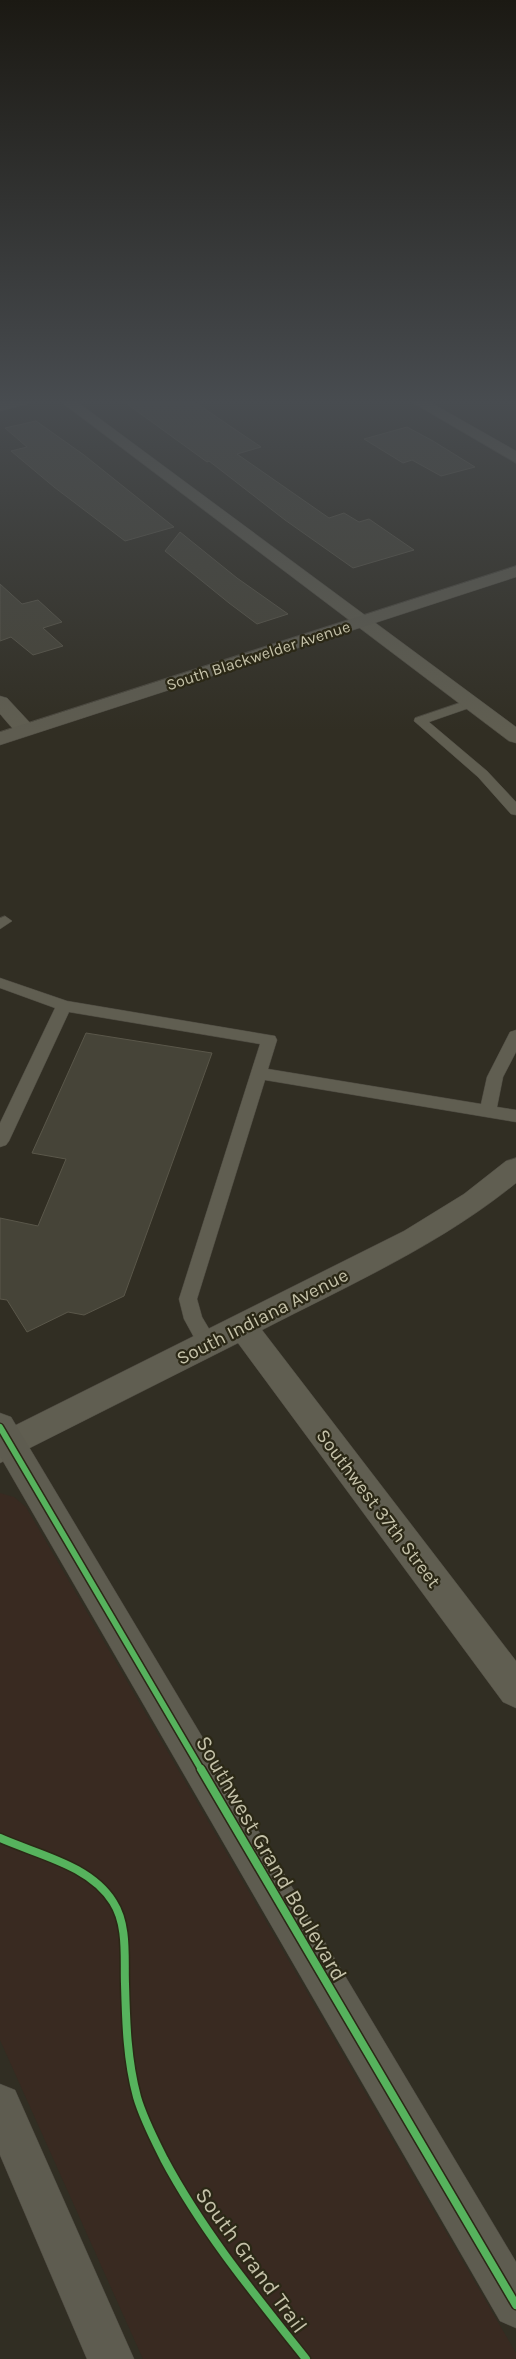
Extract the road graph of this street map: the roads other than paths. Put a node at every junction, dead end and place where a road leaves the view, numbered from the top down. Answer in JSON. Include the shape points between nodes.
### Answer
{"nodes":[{"id":1,"x":213,"y":511,"type":"edge"},
{"id":2,"x":516,"y":571,"type":"edge"},
{"id":3,"x":361,"y":622,"type":"junction"},
{"id":4,"x":0,"y":702,"type":"edge"},
{"id":5,"x":471,"y":702,"type":"junction"},
{"id":6,"x":26,"y":730,"type":"junction"},
{"id":7,"x":516,"y":737,"type":"edge"},
{"id":8,"x":0,"y":739,"type":"edge"},
{"id":9,"x":516,"y":811,"type":"edge"},
{"id":10,"x":0,"y":983,"type":"edge"},
{"id":11,"x":64,"y":1006,"type":"junction"},
{"id":12,"x":516,"y":1036,"type":"edge"},
{"id":13,"x":259,"y":1074,"type":"junction"},
{"id":14,"x":488,"y":1112,"type":"junction"},
{"id":15,"x":516,"y":1116,"type":"edge"},
{"id":16,"x":0,"y":1141,"type":"edge"},
{"id":17,"x":516,"y":1168,"type":"edge"},
{"id":18,"x":243,"y":1327,"type":"junction"},
{"id":19,"x":208,"y":1344,"type":"junction"},
{"id":20,"x":3,"y":1440,"type":"edge"},
{"id":21,"x":516,"y":1690,"type":"edge"},
{"id":22,"x":0,"y":2105,"type":"edge"},
{"id":23,"x":516,"y":2305,"type":"edge"},
{"id":24,"x":111,"y":2359,"type":"edge"}],
"edges":[{"from":1,"to":3,"type":"street"},
{"from":2,"to":3,"type":"street","name":"South Blackwelder Avenue"},
{"from":3,"to":5,"type":"street"},
{"from":3,"to":6,"type":"street","name":"South Blackwelder Avenue"},
{"from":4,"to":6,"type":"street"},
{"from":5,"to":7,"type":"street"},
{"from":5,"to":9,"type":"lane","via":[[420,721],[478,769]]},
{"from":6,"to":8,"type":"street","name":"South Blackwelder Avenue"},
{"from":10,"to":11,"type":"lane"},
{"from":11,"to":13,"type":"lane","via":[[269,1040]]},
{"from":11,"to":16,"type":"lane"},
{"from":12,"to":14,"type":"lane","via":[[495,1078]]},
{"from":13,"to":14,"type":"lane"},
{"from":13,"to":19,"type":"lane","via":[[188,1299],[193,1319]]},
{"from":14,"to":15,"type":"lane"},
{"from":17,"to":18,"type":"street","name":"South Indiana Avenue","via":[[474,1202],[430,1230]]},
{"from":18,"to":19,"type":"street","name":"South Indiana Avenue"},
{"from":18,"to":21,"type":"street","name":"Southwest 37th Street"},
{"from":19,"to":20,"type":"street","name":"South Indiana Avenue"},
{"from":20,"to":23,"type":"street","name":"Southwest Grand Boulevard"},
{"from":22,"to":24,"type":"street"}]}
